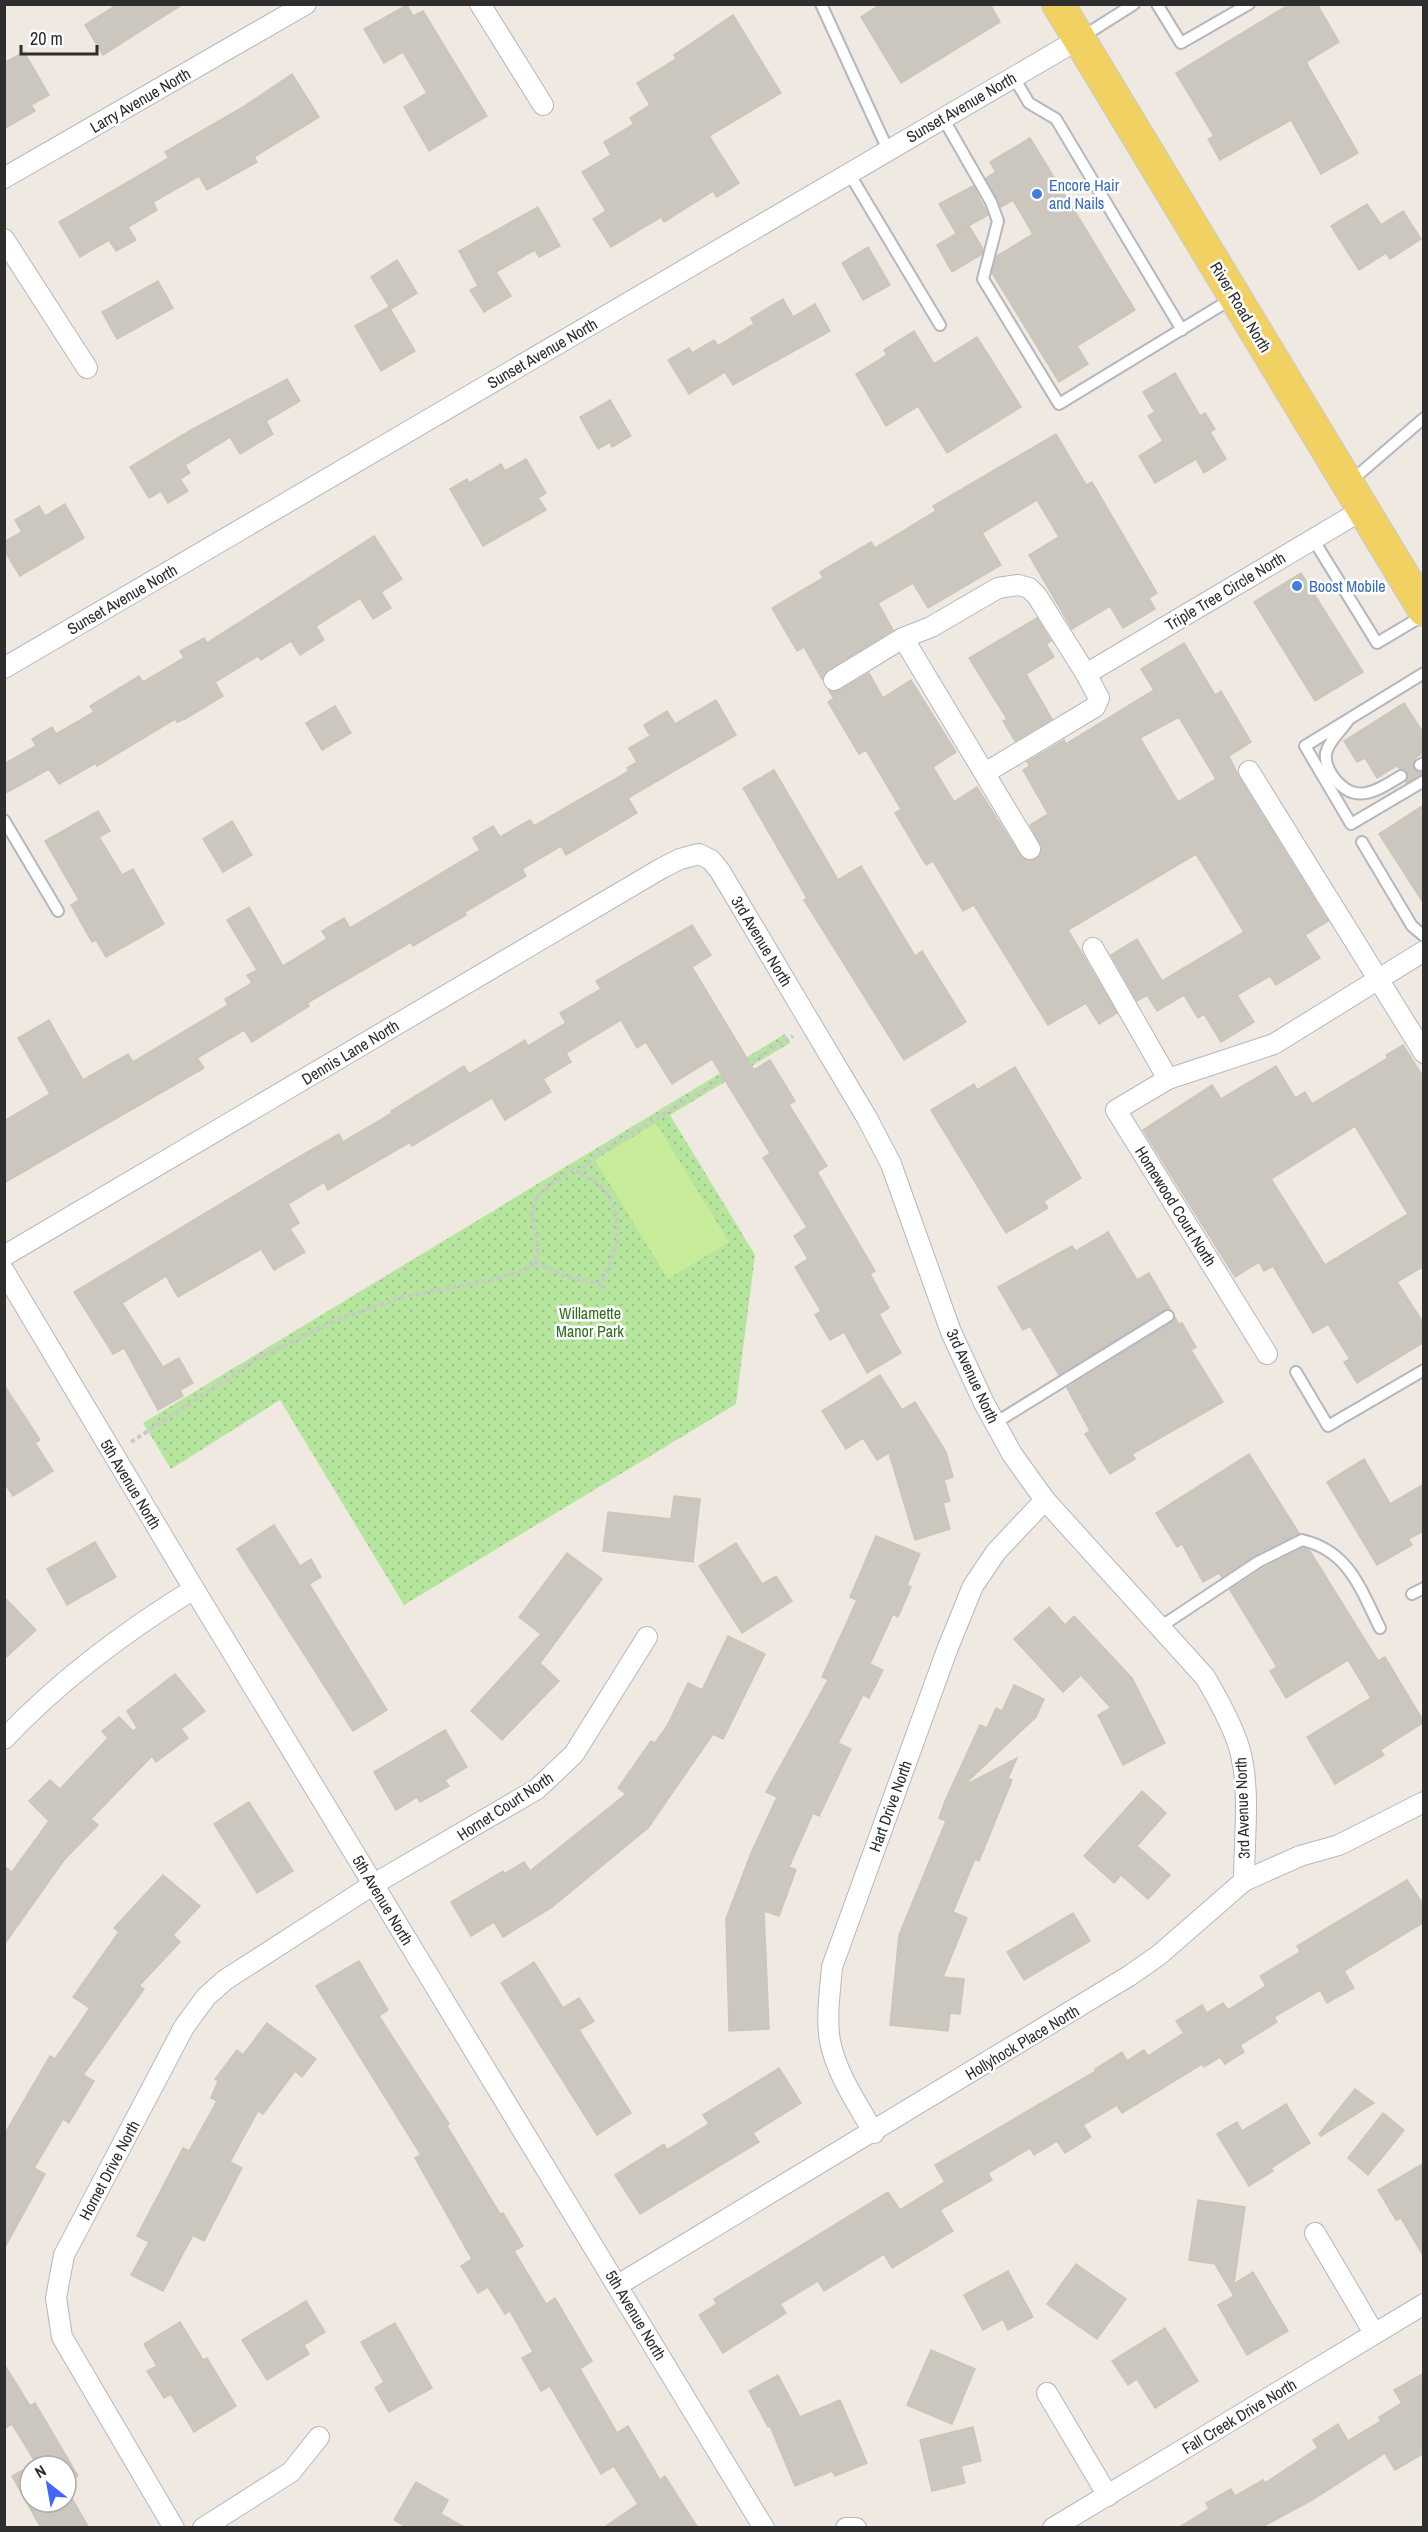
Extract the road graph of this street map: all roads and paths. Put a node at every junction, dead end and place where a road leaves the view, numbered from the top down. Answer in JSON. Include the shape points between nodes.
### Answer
{"nodes":[{"id":1,"x":306,"y":4,"type":"edge"},
{"id":2,"x":480,"y":4,"type":"edge"},
{"id":3,"x":821,"y":4,"type":"edge"},
{"id":4,"x":1058,"y":4,"type":"edge"},
{"id":5,"x":1134,"y":4,"type":"edge"},
{"id":6,"x":1157,"y":4,"type":"edge"},
{"id":7,"x":1249,"y":4,"type":"edge"},
{"id":8,"x":1079,"y":39,"type":"junction"},
{"id":9,"x":1014,"y":76,"type":"junction"},
{"id":10,"x":543,"y":105,"type":"dead end"},
{"id":11,"x":943,"y":118,"type":"junction"},
{"id":12,"x":888,"y":150,"type":"junction"},
{"id":13,"x":849,"y":172,"type":"junction"},
{"id":14,"x":4,"y":178,"type":"edge"},
{"id":15,"x":4,"y":238,"type":"edge"},
{"id":16,"x":1236,"y":297,"type":"junction"},
{"id":17,"x":940,"y":326,"type":"dead end"},
{"id":18,"x":1182,"y":330,"type":"junction"},
{"id":19,"x":87,"y":368,"type":"dead end"},
{"id":20,"x":1424,"y":418,"type":"edge"},
{"id":21,"x":1356,"y":496,"type":"junction"},
{"id":22,"x":1313,"y":539,"type":"junction"},
{"id":23,"x":1424,"y":610,"type":"edge"},
{"id":24,"x":1424,"y":615,"type":"edge"},
{"id":25,"x":903,"y":638,"type":"junction"},
{"id":26,"x":4,"y":668,"type":"edge"},
{"id":27,"x":1424,"y":673,"type":"edge"},
{"id":28,"x":1086,"y":674,"type":"junction"},
{"id":29,"x":834,"y":680,"type":"dead end"},
{"id":30,"x":1351,"y":717,"type":"junction"},
{"id":31,"x":1249,"y":771,"type":"dead end"},
{"id":32,"x":985,"y":773,"type":"junction"},
{"id":33,"x":1401,"y":776,"type":"dead end"},
{"id":34,"x":1424,"y":781,"type":"edge"},
{"id":35,"x":4,"y":820,"type":"edge"},
{"id":36,"x":1362,"y":842,"type":"dead end"},
{"id":37,"x":1030,"y":849,"type":"dead end"},
{"id":38,"x":699,"y":854,"type":"joint"},
{"id":39,"x":58,"y":910,"type":"dead end"},
{"id":40,"x":1424,"y":936,"type":"edge"},
{"id":41,"x":1093,"y":948,"type":"dead end"},
{"id":42,"x":1424,"y":951,"type":"edge"},
{"id":43,"x":1378,"y":979,"type":"junction"},
{"id":44,"x":812,"y":1024,"type":"junction"},
{"id":45,"x":1424,"y":1053,"type":"edge"},
{"id":46,"x":1168,"y":1079,"type":"junction"},
{"id":47,"x":579,"y":1172,"type":"junction"},
{"id":48,"x":4,"y":1256,"type":"edge"},
{"id":49,"x":534,"y":1263,"type":"junction"},
{"id":50,"x":4,"y":1271,"type":"edge"},
{"id":51,"x":600,"y":1284,"type":"junction"},
{"id":52,"x":603,"y":1291,"type":"dead end"},
{"id":53,"x":1168,"y":1316,"type":"dead end"},
{"id":54,"x":1267,"y":1354,"type":"dead end"},
{"id":55,"x":1424,"y":1370,"type":"edge"},
{"id":56,"x":1296,"y":1372,"type":"dead end"},
{"id":57,"x":995,"y":1423,"type":"junction"},
{"id":58,"x":112,"y":1454,"type":"junction"},
{"id":59,"x":1045,"y":1500,"type":"junction"},
{"id":60,"x":1424,"y":1587,"type":"edge"},
{"id":61,"x":194,"y":1590,"type":"junction"},
{"id":62,"x":1412,"y":1594,"type":"dead end"},
{"id":63,"x":1160,"y":1627,"type":"junction"},
{"id":64,"x":1380,"y":1628,"type":"dead end"},
{"id":65,"x":647,"y":1637,"type":"dead end"},
{"id":66,"x":4,"y":1739,"type":"edge"},
{"id":67,"x":1424,"y":1802,"type":"edge"},
{"id":68,"x":1244,"y":1881,"type":"junction"},
{"id":69,"x":374,"y":1884,"type":"junction"},
{"id":70,"x":874,"y":2133,"type":"junction"},
{"id":71,"x":1315,"y":2233,"type":"dead end"},
{"id":72,"x":618,"y":2285,"type":"junction"},
{"id":73,"x":1424,"y":2304,"type":"edge"},
{"id":74,"x":1374,"y":2333,"type":"junction"},
{"id":75,"x":1047,"y":2393,"type":"dead end"},
{"id":76,"x":319,"y":2437,"type":"dead end"},
{"id":77,"x":1108,"y":2496,"type":"junction"},
{"id":78,"x":174,"y":2528,"type":"edge"},
{"id":79,"x":203,"y":2528,"type":"edge"},
{"id":80,"x":764,"y":2528,"type":"edge"},
{"id":81,"x":846,"y":2528,"type":"edge"},
{"id":82,"x":856,"y":2528,"type":"edge"},
{"id":83,"x":1053,"y":2528,"type":"edge"}],
"edges":[{"from":1,"to":14,"type":"street","name":"Larry Avenue North"},
{"from":2,"to":10,"type":"street"},
{"from":3,"to":12,"type":"lane"},
{"from":4,"to":8,"type":"main road","name":"River Road North"},
{"from":5,"to":8,"type":"lane"},
{"from":6,"to":7,"type":"lane","via":[[1181,43]]},
{"from":8,"to":9,"type":"street","name":"Sunset Avenue North"},
{"from":8,"to":16,"type":"main road","name":"River Road North"},
{"from":9,"to":11,"type":"street","name":"Sunset Avenue North"},
{"from":9,"to":18,"type":"lane","via":[[1029,103],[1056,119]]},
{"from":11,"to":12,"type":"street","name":"Sunset Avenue North"},
{"from":11,"to":18,"type":"lane","via":[[998,221],[983,279],[1059,404]]},
{"from":12,"to":13,"type":"street","name":"Sunset Avenue North"},
{"from":13,"to":17,"type":"lane"},
{"from":13,"to":26,"type":"street","name":"Sunset Avenue North"},
{"from":15,"to":19,"type":"street"},
{"from":16,"to":18,"type":"lane"},
{"from":16,"to":21,"type":"main road","name":"River Road North"},
{"from":20,"to":21,"type":"lane"},
{"from":21,"to":22,"type":"street","name":"Triple Tree Circle North"},
{"from":21,"to":23,"type":"main road","name":"River Road North"},
{"from":22,"to":24,"type":"lane","via":[[1377,643]]},
{"from":22,"to":28,"type":"street","name":"Triple Tree Circle North"},
{"from":25,"to":28,"type":"street","via":[[931,627],[998,588],[1018,585],[1037,596]]},
{"from":25,"to":29,"type":"street"},
{"from":25,"to":32,"type":"street"},
{"from":27,"to":30,"type":"lane"},
{"from":28,"to":32,"type":"street","via":[[1099,698],[1095,707]]},
{"from":30,"to":33,"type":"lane","via":[[1330,742],[1326,755],[1328,770],[1337,783],[1363,794]]},
{"from":30,"to":34,"type":"lane","via":[[1305,746],[1351,824]]},
{"from":31,"to":43,"type":"street"},
{"from":32,"to":37,"type":"street"},
{"from":35,"to":39,"type":"lane"},
{"from":36,"to":40,"type":"lane","via":[[1412,926]]},
{"from":38,"to":44,"type":"street","name":"3rd Avenue North","via":[[720,871]]},
{"from":38,"to":48,"type":"street","name":"Dennis Lane North","via":[[662,868]]},
{"from":41,"to":46,"type":"street"},
{"from":42,"to":43,"type":"street","name":"Homewood Court North"},
{"from":43,"to":45,"type":"street"},
{"from":43,"to":46,"type":"street","name":"Homewood Court North","via":[[1274,1044]]},
{"from":44,"to":47,"type":"path","via":[[596,1155]]},
{"from":44,"to":57,"type":"street","name":"3rd Avenue North","via":[[891,1164],[951,1332]]},
{"from":46,"to":54,"type":"street","name":"Homewood Court North","via":[[1116,1110]]},
{"from":47,"to":49,"type":"path","via":[[568,1173],[535,1201],[533,1216],[539,1249]]},
{"from":47,"to":51,"type":"path","via":[[608,1194],[618,1225],[616,1252]]},
{"from":49,"to":51,"type":"path","via":[[567,1277]]},
{"from":49,"to":58,"type":"path","via":[[516,1275],[402,1297],[324,1326],[262,1356]]},
{"from":50,"to":58,"type":"street","name":"5th Avenue North"},
{"from":51,"to":52,"type":"path"},
{"from":53,"to":57,"type":"lane"},
{"from":55,"to":56,"type":"lane","via":[[1328,1426]]},
{"from":57,"to":59,"type":"street","name":"3rd Avenue North"},
{"from":58,"to":61,"type":"street","name":"5th Avenue North"},
{"from":59,"to":63,"type":"street","name":"3rd Avenue North"},
{"from":59,"to":70,"type":"street","name":"Hart Drive North","via":[[996,1552],[973,1586],[832,1967],[830,2041],[840,2069]]},
{"from":60,"to":62,"type":"lane"},
{"from":61,"to":66,"type":"street","via":[[82,1666]]},
{"from":61,"to":69,"type":"street","name":"5th Avenue North"},
{"from":63,"to":64,"type":"lane","via":[[1258,1562],[1302,1540],[1320,1545],[1353,1574]]},
{"from":63,"to":68,"type":"street","name":"3rd Avenue North","via":[[1205,1677],[1223,1707],[1239,1749],[1244,1788]]},
{"from":65,"to":69,"type":"street","name":"Hornet Court North","via":[[574,1754],[558,1772],[514,1804]]},
{"from":67,"to":68,"type":"street","name":"Hollyhock Place North","via":[[1339,1845],[1300,1856]]},
{"from":68,"to":70,"type":"street","name":"Hollyhock Place North","via":[[1129,1976]]},
{"from":69,"to":72,"type":"street","name":"5th Avenue North"},
{"from":69,"to":78,"type":"street","name":"Hornet Drive North","via":[[225,1980],[196,2008],[64,2255],[56,2298],[62,2337]]},
{"from":70,"to":72,"type":"street","name":"Hollyhock Place North"},
{"from":71,"to":74,"type":"street"},
{"from":72,"to":80,"type":"street","name":"5th Avenue North"},
{"from":73,"to":74,"type":"street","name":"Fall Creek Drive North"},
{"from":74,"to":77,"type":"street","name":"Fall Creek Drive North"},
{"from":75,"to":77,"type":"street"},
{"from":76,"to":79,"type":"street","via":[[291,2472]]},
{"from":77,"to":83,"type":"street","name":"Fall Creek Drive North"},
{"from":81,"to":82,"type":"street"}]}
